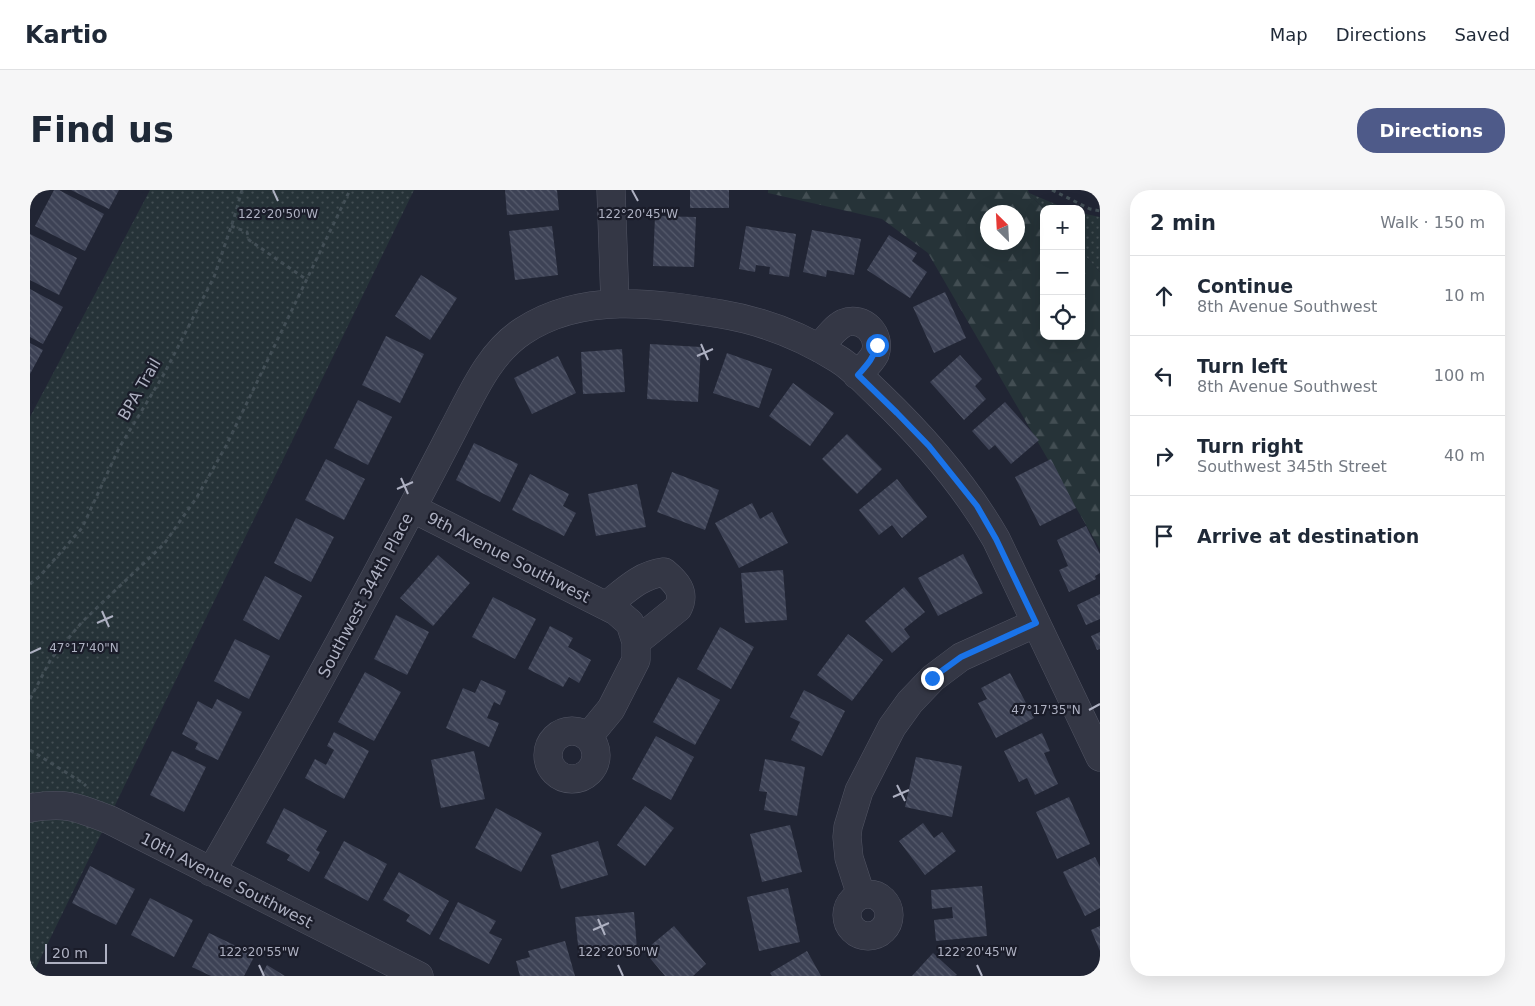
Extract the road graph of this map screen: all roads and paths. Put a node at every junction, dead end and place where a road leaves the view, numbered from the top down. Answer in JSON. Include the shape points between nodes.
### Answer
{"nodes":[{"id":1,"x":242,"y":190,"type":"edge"},
{"id":2,"x":350,"y":190,"type":"edge"},
{"id":3,"x":611,"y":190,"type":"edge"},
{"id":4,"x":1052,"y":190,"type":"edge"},
{"id":5,"x":1100,"y":211,"type":"edge"},
{"id":6,"x":231,"y":226,"type":"junction"},
{"id":7,"x":307,"y":280,"type":"junction"},
{"id":8,"x":615,"y":303,"type":"junction"},
{"id":9,"x":819,"y":348,"type":"junction"},
{"id":10,"x":858,"y":375,"type":"junction"},
{"id":11,"x":412,"y":508,"type":"junction"},
{"id":12,"x":30,"y":584,"type":"edge"},
{"id":13,"x":606,"y":606,"type":"junction"},
{"id":14,"x":1036,"y":623,"type":"junction"},
{"id":15,"x":636,"y":642,"type":"junction"},
{"id":16,"x":30,"y":699,"type":"edge"},
{"id":17,"x":588,"y":737,"type":"dead end"},
{"id":18,"x":1100,"y":757,"type":"edge"},
{"id":19,"x":30,"y":808,"type":"edge"},
{"id":20,"x":211,"y":872,"type":"junction"},
{"id":21,"x":861,"y":895,"type":"dead end"},
{"id":22,"x":419,"y":976,"type":"edge"}],
"edges":[{"from":1,"to":6,"type":"path","name":"BPA Trail"},
{"from":2,"to":7,"type":"path"},
{"from":3,"to":8,"type":"street"},
{"from":4,"to":5,"type":"path"},
{"from":6,"to":7,"type":"path","via":[[247,232],[249,240]]},
{"from":6,"to":12,"type":"path","name":"BPA Trail","via":[[214,277],[164,374],[119,448],[82,528]]},
{"from":7,"to":16,"type":"path","via":[[226,446],[197,497],[164,544],[82,622],[51,659]]},
{"from":8,"to":9,"type":"street","name":"Southwest 344th Place","via":[[661,305],[736,316],[791,334]]},
{"from":8,"to":11,"type":"street","name":"Southwest 344th Place","via":[[545,319],[506,345],[478,383]]},
{"from":9,"to":10,"type":"street","name":"Southwest 344th Place"},
{"from":9,"to":10,"type":"street","via":[[842,324],[858,322],[865,325],[872,330],[877,345],[871,360]]},
{"from":10,"to":14,"type":"street","name":"Southwest 344th Place","via":[[929,446],[977,506]]},
{"from":11,"to":13,"type":"street","name":"9th Avenue Southwest"},
{"from":11,"to":20,"type":"street","name":"Southwest 344th Place"},
{"from":13,"to":15,"type":"street","name":"9th Avenue Southwest","via":[[630,623]]},
{"from":13,"to":15,"type":"street","name":"9th Avenue Southwest","via":[[640,579],[652,574],[664,572],[674,580],[682,600],[678,608]]},
{"from":14,"to":18,"type":"street","name":"Southwest 344th Place"},
{"from":14,"to":21,"type":"street","via":[[961,657],[932,678],[892,727],[859,791],[848,827],[848,853]]},
{"from":15,"to":17,"type":"street","via":[[636,660],[611,709]]},
{"from":19,"to":20,"type":"street","name":"10th Avenue Southwest","via":[[53,804],[79,807]]},
{"from":20,"to":22,"type":"street","name":"10th Avenue Southwest"}]}
